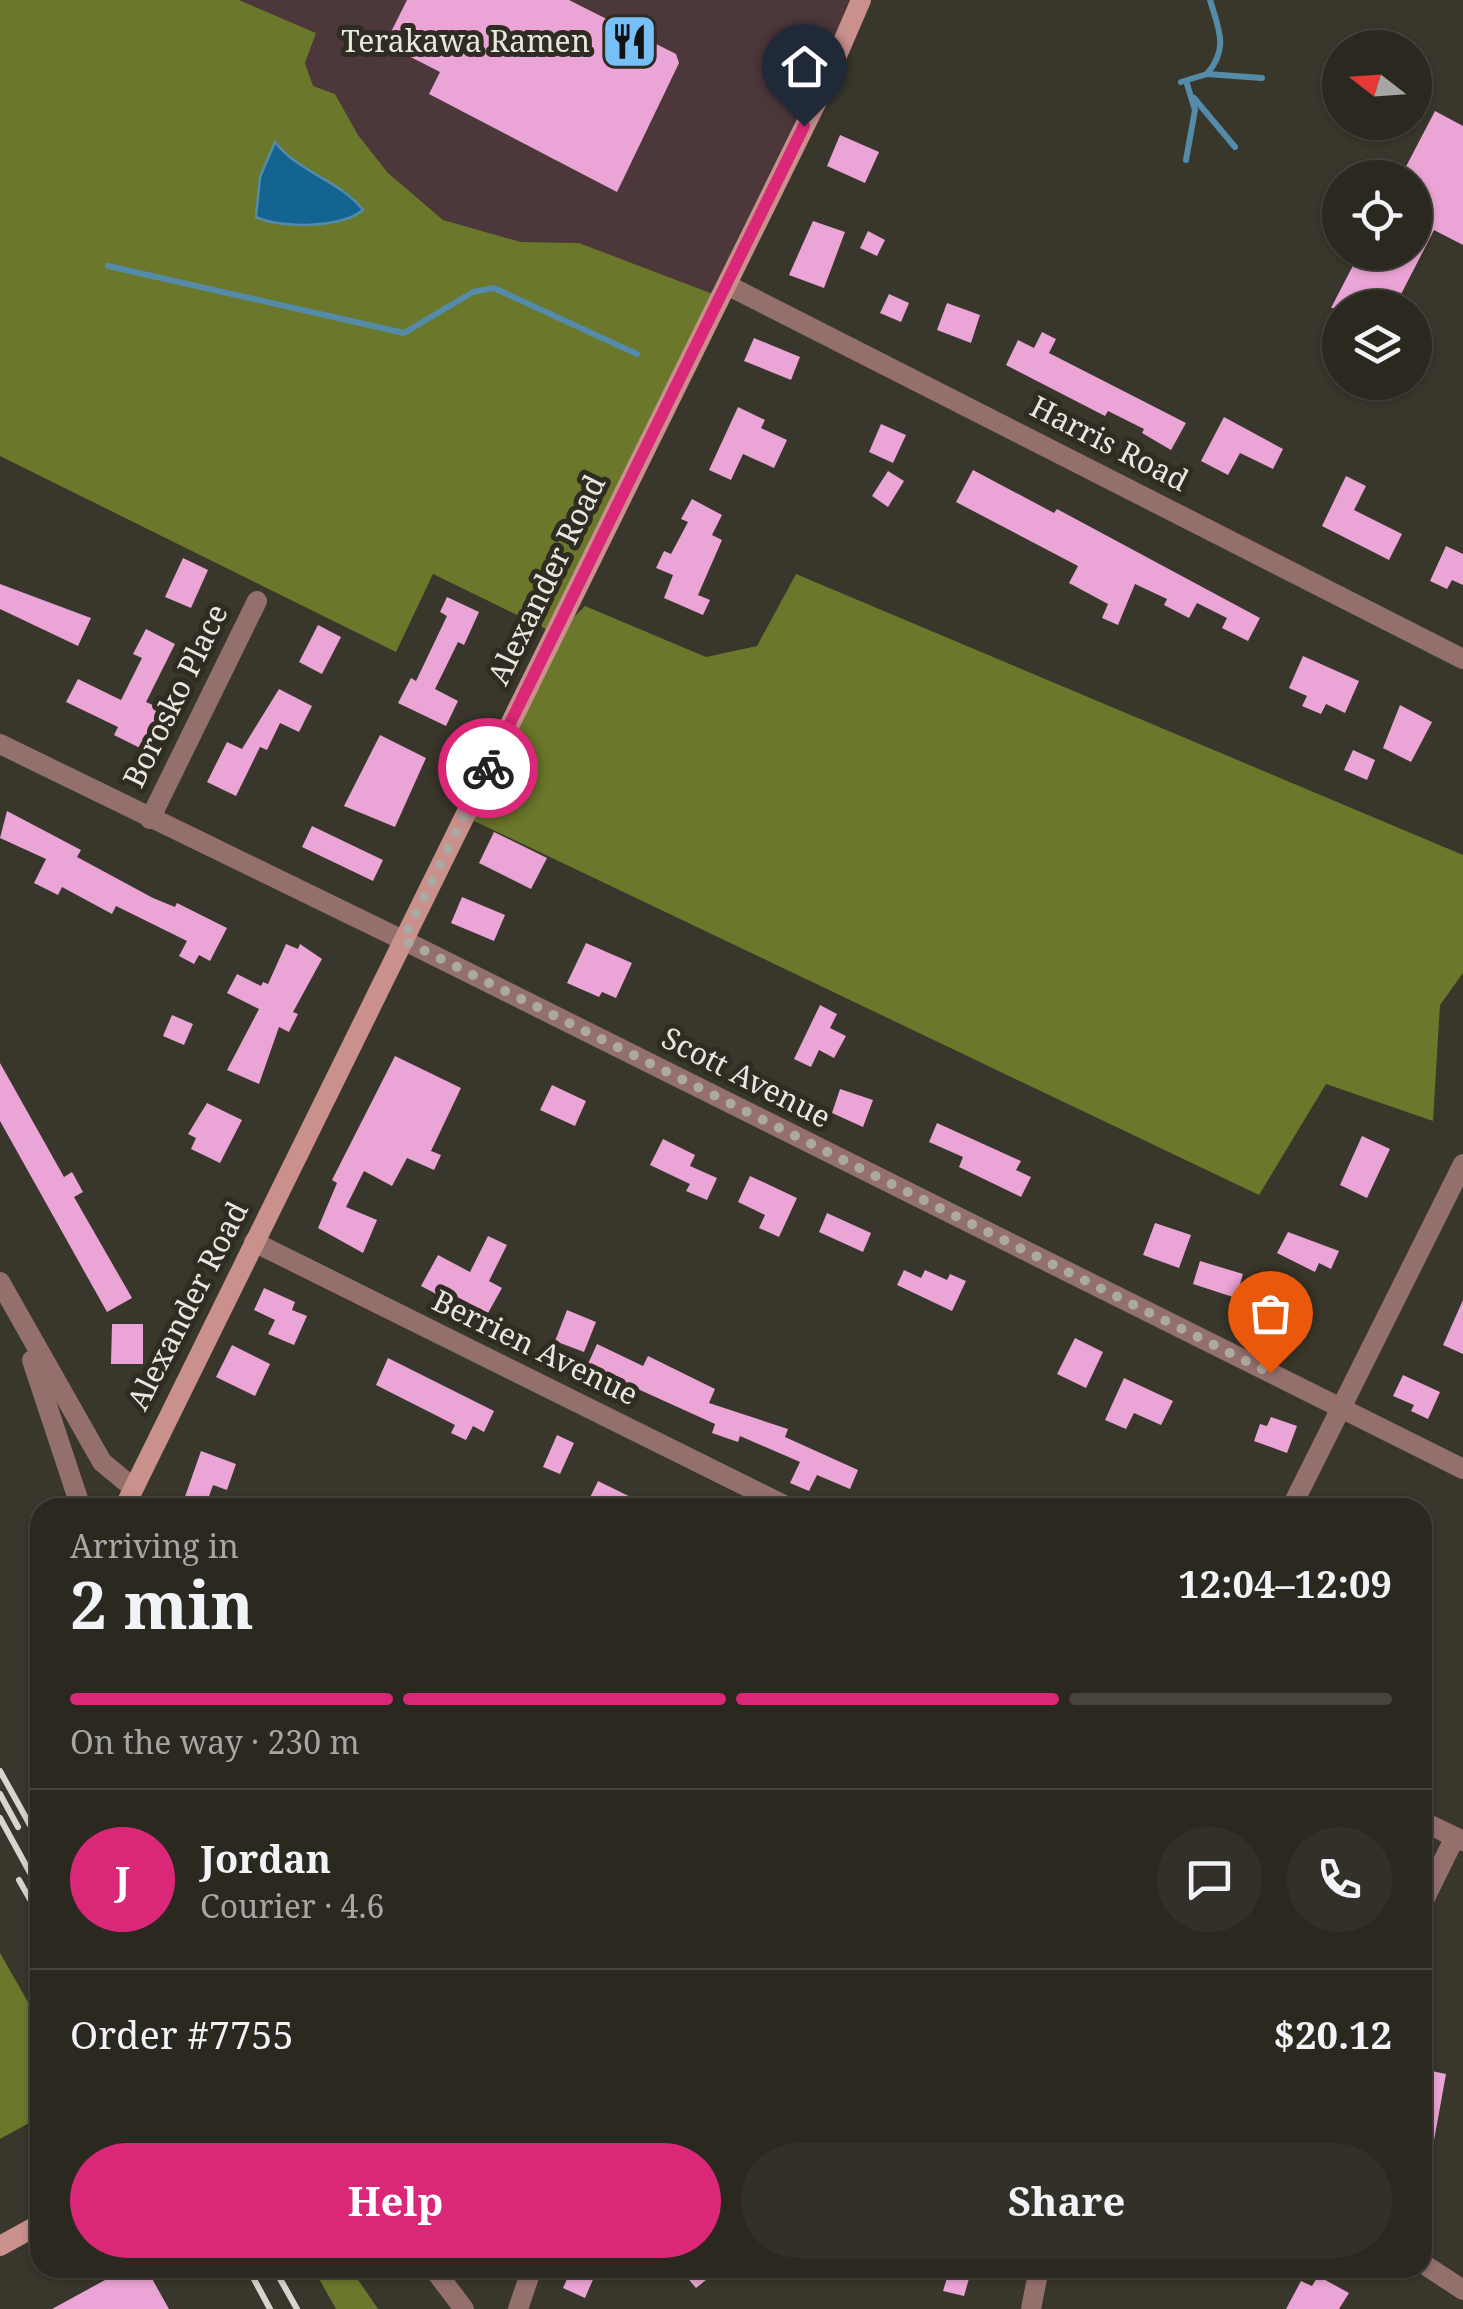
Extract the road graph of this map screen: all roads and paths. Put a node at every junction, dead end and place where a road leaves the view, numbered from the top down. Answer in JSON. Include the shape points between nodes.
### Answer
{"nodes":[{"id":1,"x":861,"y":0,"type":"edge"},
{"id":2,"x":726,"y":284,"type":"junction"},
{"id":3,"x":256,"y":601,"type":"dead end"},
{"id":4,"x":1463,"y":658,"type":"edge"},
{"id":5,"x":0,"y":744,"type":"edge"},
{"id":6,"x":150,"y":819,"type":"junction"},
{"id":7,"x":403,"y":940,"type":"junction"},
{"id":8,"x":1463,"y":1164,"type":"edge"},
{"id":9,"x":254,"y":1242,"type":"junction"},
{"id":10,"x":3,"y":1288,"type":"edge"},
{"id":11,"x":1340,"y":1408,"type":"junction"},
{"id":12,"x":1463,"y":1469,"type":"edge"},
{"id":13,"x":131,"y":1486,"type":"junction"},
{"id":14,"x":77,"y":1498,"type":"edge"},
{"id":15,"x":127,"y":1498,"type":"edge"},
{"id":16,"x":770,"y":1498,"type":"edge"},
{"id":17,"x":1296,"y":1498,"type":"edge"},
{"id":18,"x":1432,"y":1826,"type":"edge"},
{"id":19,"x":1459,"y":1839,"type":"edge"},
{"id":20,"x":1432,"y":1886,"type":"edge"},
{"id":21,"x":30,"y":2230,"type":"edge"},
{"id":22,"x":0,"y":2246,"type":"edge"},
{"id":23,"x":1432,"y":2270,"type":"edge"},
{"id":24,"x":441,"y":2278,"type":"edge"},
{"id":25,"x":529,"y":2278,"type":"edge"},
{"id":26,"x":1037,"y":2278,"type":"edge"},
{"id":27,"x":1463,"y":2290,"type":"edge"},
{"id":28,"x":464,"y":2309,"type":"edge"},
{"id":29,"x":518,"y":2309,"type":"edge"},
{"id":30,"x":1030,"y":2309,"type":"edge"}],
"edges":[{"from":1,"to":2,"type":"street","name":"Alexander Road"},
{"from":2,"to":4,"type":"street","name":"Harris Road"},
{"from":2,"to":7,"type":"street","name":"Alexander Road"},
{"from":3,"to":6,"type":"street","name":"Borosko Place"},
{"from":5,"to":6,"type":"street","name":"Scott Avenue"},
{"from":6,"to":7,"type":"street","name":"Scott Avenue"},
{"from":7,"to":9,"type":"street","name":"Alexander Road"},
{"from":7,"to":11,"type":"street","name":"Scott Avenue"},
{"from":8,"to":11,"type":"street"},
{"from":9,"to":13,"type":"street","name":"Alexander Road"},
{"from":9,"to":16,"type":"street","name":"Berrien Avenue"},
{"from":10,"to":13,"type":"street","via":[[102,1462]]},
{"from":10,"to":14,"type":"street"},
{"from":11,"to":12,"type":"street","name":"Scott Avenue"},
{"from":11,"to":17,"type":"street"},
{"from":13,"to":15,"type":"street","name":"Alexander Road"},
{"from":18,"to":19,"type":"street"},
{"from":19,"to":20,"type":"street"},
{"from":21,"to":22,"type":"street"},
{"from":23,"to":27,"type":"street"},
{"from":24,"to":28,"type":"street"},
{"from":25,"to":29,"type":"street"},
{"from":26,"to":30,"type":"street"}]}
